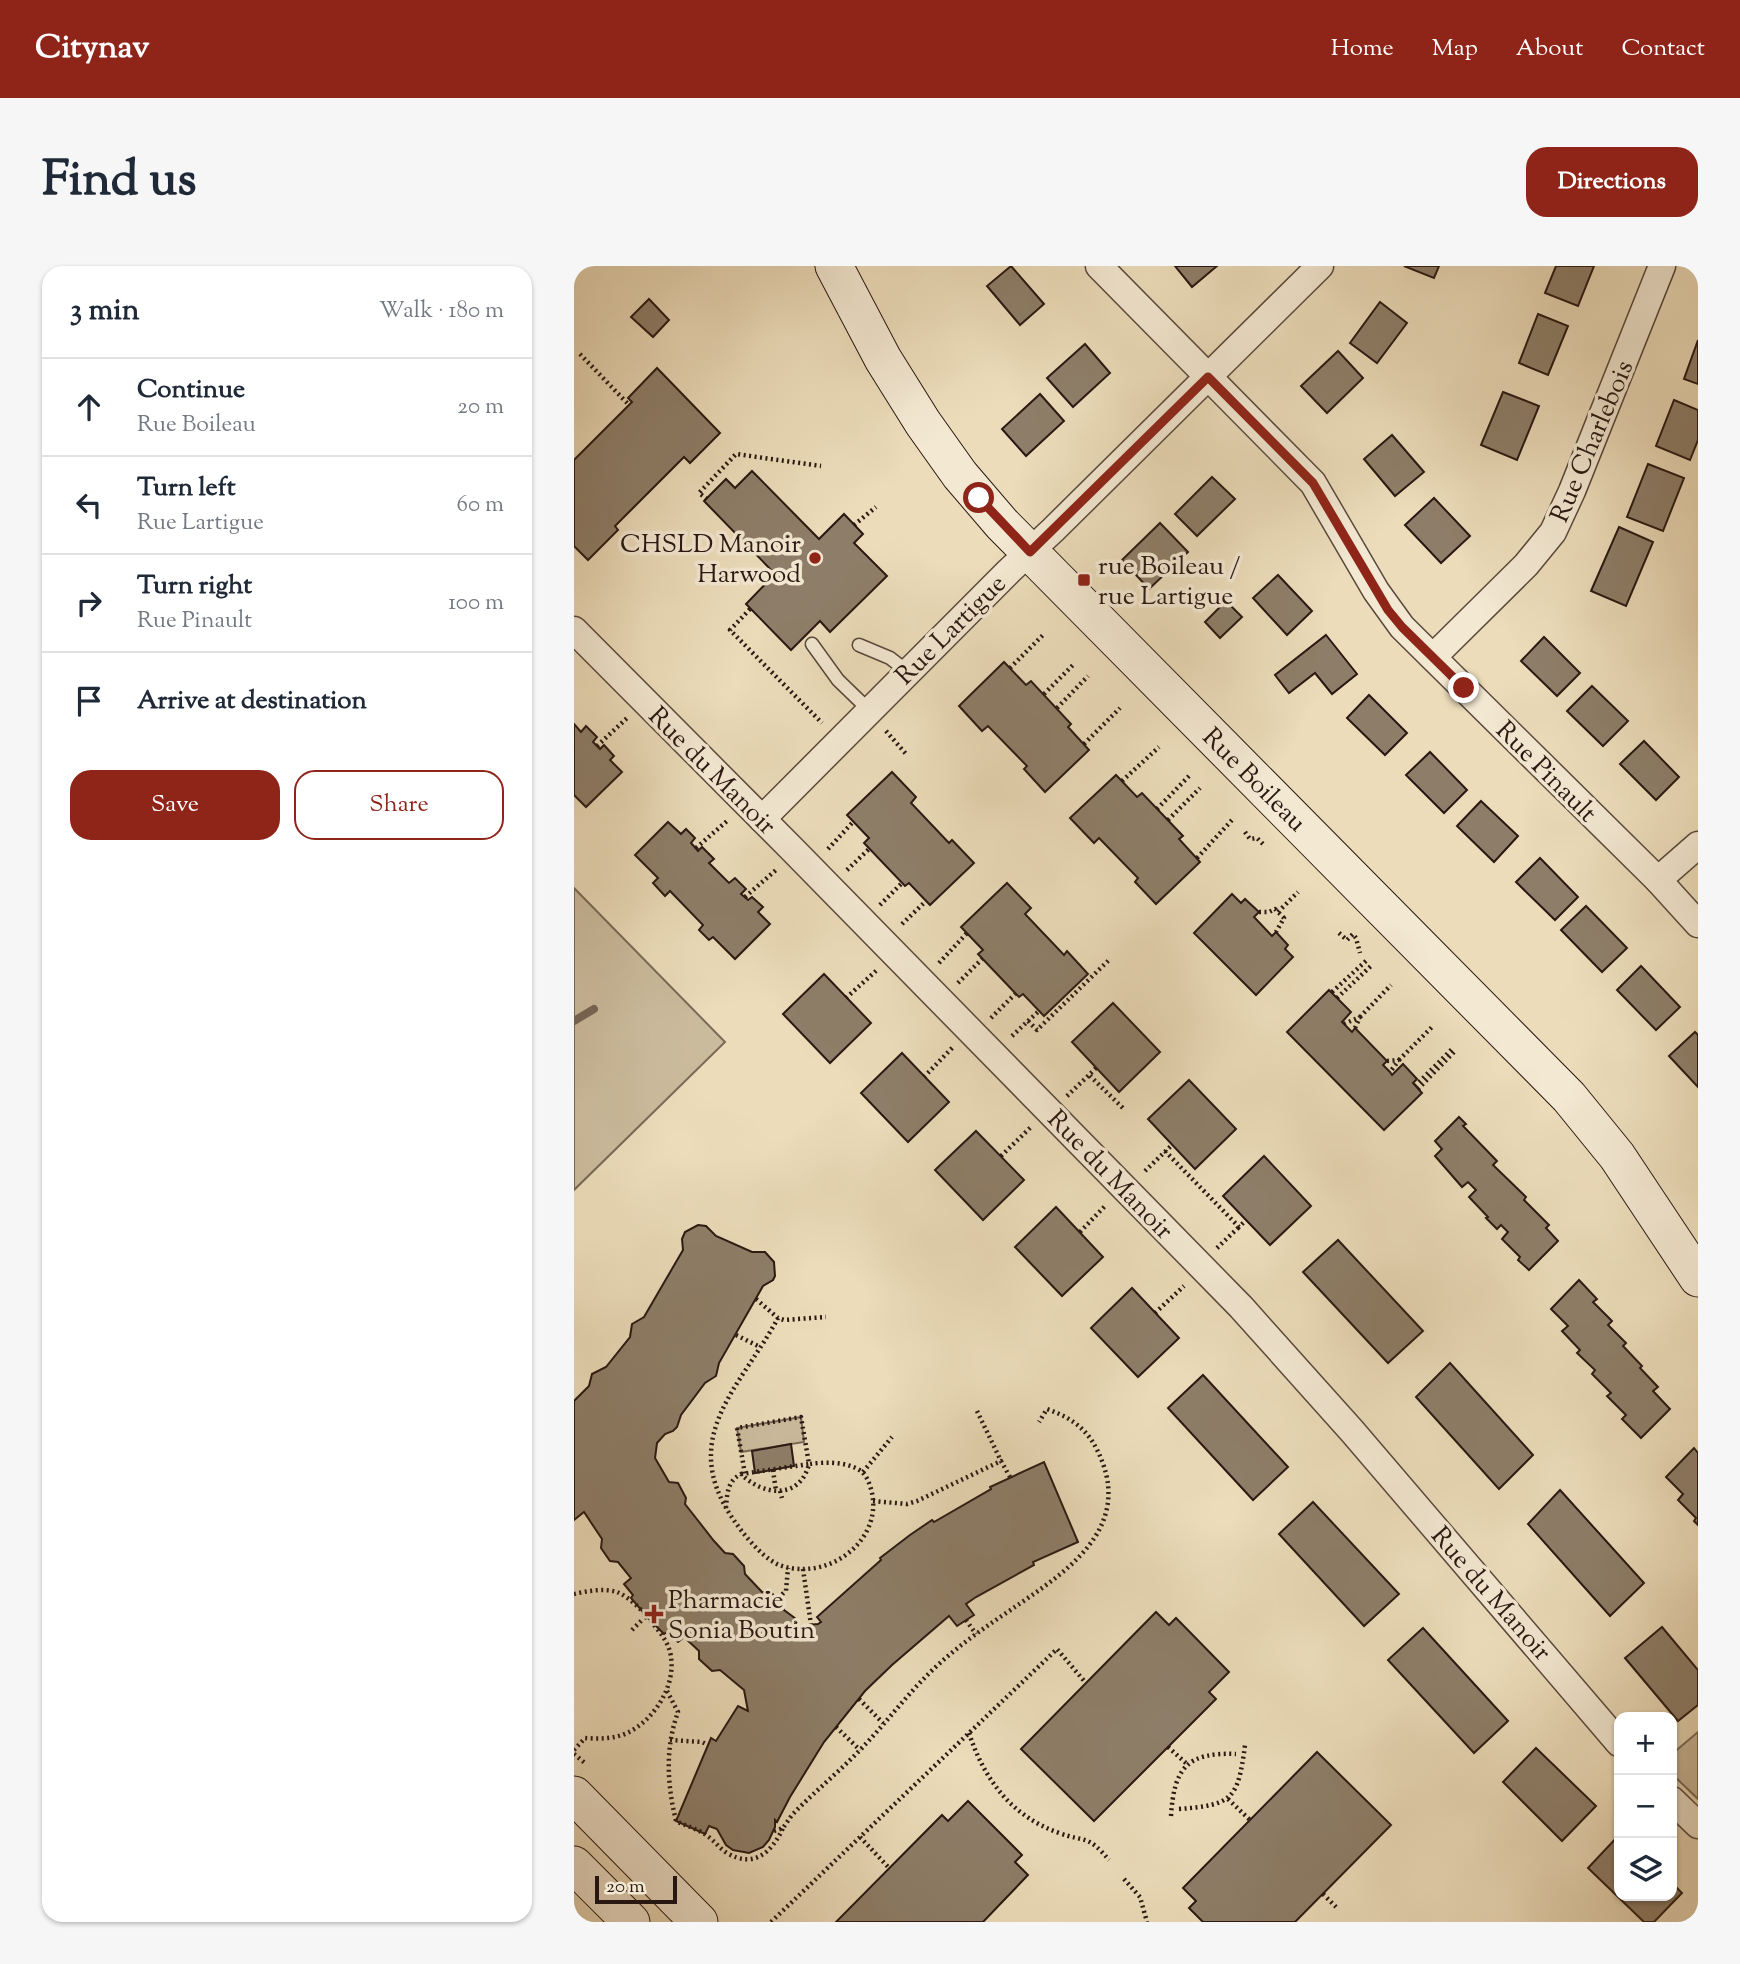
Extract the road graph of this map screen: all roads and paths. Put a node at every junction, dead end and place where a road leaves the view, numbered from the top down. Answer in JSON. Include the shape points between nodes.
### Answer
{"nodes":[{"id":1,"x":834,"y":266,"type":"edge"},
{"id":2,"x":1099,"y":266,"type":"edge"},
{"id":3,"x":1320,"y":266,"type":"edge"},
{"id":4,"x":1662,"y":266,"type":"edge"},
{"id":5,"x":580,"y":354,"type":"dead end"},
{"id":6,"x":1208,"y":377,"type":"junction"},
{"id":7,"x":629,"y":405,"type":"dead end"},
{"id":8,"x":821,"y":466,"type":"dead end"},
{"id":9,"x":707,"y":499,"type":"dead end"},
{"id":10,"x":876,"y":507,"type":"dead end"},
{"id":11,"x":854,"y":525,"type":"dead end"},
{"id":12,"x":1030,"y":552,"type":"junction"},
{"id":13,"x":750,"y":608,"type":"dead end"},
{"id":14,"x":574,"y":630,"type":"edge"},
{"id":15,"x":1045,"y":633,"type":"dead end"},
{"id":16,"x":812,"y":644,"type":"dead end"},
{"id":17,"x":859,"y":645,"type":"dead end"},
{"id":18,"x":1433,"y":657,"type":"junction"},
{"id":19,"x":1075,"y":663,"type":"dead end"},
{"id":20,"x":1010,"y":668,"type":"dead end"},
{"id":21,"x":908,"y":672,"type":"junction"},
{"id":22,"x":1088,"y":676,"type":"dead end"},
{"id":23,"x":1044,"y":694,"type":"dead end"},
{"id":24,"x":1057,"y":708,"type":"dead end"},
{"id":25,"x":1120,"y":708,"type":"dead end"},
{"id":26,"x":869,"y":710,"type":"junction"},
{"id":27,"x":631,"y":714,"type":"dead end"},
{"id":28,"x":824,"y":725,"type":"dead end"},
{"id":29,"x":1084,"y":744,"type":"dead end"},
{"id":30,"x":597,"y":746,"type":"dead end"},
{"id":31,"x":1159,"y":747,"type":"dead end"},
{"id":32,"x":1189,"y":776,"type":"dead end"},
{"id":33,"x":1122,"y":781,"type":"dead end"},
{"id":34,"x":1200,"y":788,"type":"dead end"},
{"id":35,"x":1157,"y":808,"type":"dead end"},
{"id":36,"x":732,"y":817,"type":"dead end"},
{"id":37,"x":762,"y":819,"type":"junction"},
{"id":38,"x":1168,"y":820,"type":"dead end"},
{"id":39,"x":1232,"y":820,"type":"dead end"},
{"id":40,"x":853,"y":822,"type":"dead end"},
{"id":41,"x":1245,"y":832,"type":"dead end"},
{"id":42,"x":1698,"y":845,"type":"edge"},
{"id":43,"x":1265,"y":846,"type":"dead end"},
{"id":44,"x":696,"y":848,"type":"dead end"},
{"id":45,"x":869,"y":849,"type":"dead end"},
{"id":46,"x":822,"y":855,"type":"dead end"},
{"id":47,"x":1197,"y":858,"type":"dead end"},
{"id":48,"x":780,"y":867,"type":"dead end"},
{"id":49,"x":842,"y":875,"type":"dead end"},
{"id":50,"x":1658,"y":880,"type":"junction"},
{"id":51,"x":902,"y":883,"type":"dead end"},
{"id":52,"x":1298,"y":892,"type":"dead end"},
{"id":53,"x":745,"y":897,"type":"dead end"},
{"id":54,"x":926,"y":901,"type":"dead end"},
{"id":55,"x":876,"y":909,"type":"dead end"},
{"id":56,"x":1259,"y":912,"type":"dead end"},
{"id":57,"x":1279,"y":912,"type":"junction"},
{"id":58,"x":1698,"y":925,"type":"edge"},
{"id":59,"x":896,"y":930,"type":"dead end"},
{"id":60,"x":1276,"y":932,"type":"dead end"},
{"id":61,"x":967,"y":933,"type":"dead end"},
{"id":62,"x":1339,"y":933,"type":"dead end"},
{"id":63,"x":1360,"y":953,"type":"dead end"},
{"id":64,"x":982,"y":959,"type":"dead end"},
{"id":65,"x":1109,"y":960,"type":"dead end"},
{"id":66,"x":1367,"y":960,"type":"dead end"},
{"id":67,"x":1372,"y":965,"type":"dead end"},
{"id":68,"x":880,"y":967,"type":"dead end"},
{"id":69,"x":934,"y":968,"type":"dead end"},
{"id":70,"x":1391,"y":985,"type":"dead end"},
{"id":71,"x":954,"y":988,"type":"dead end"},
{"id":72,"x":1332,"y":992,"type":"dead end"},
{"id":73,"x":1015,"y":994,"type":"dead end"},
{"id":74,"x":846,"y":998,"type":"dead end"},
{"id":75,"x":1337,"y":998,"type":"dead end"},
{"id":76,"x":1039,"y":1012,"type":"dead end"},
{"id":77,"x":1360,"y":1017,"type":"junction"},
{"id":78,"x":1028,"y":1021,"type":"junction"},
{"id":79,"x":987,"y":1022,"type":"dead end"},
{"id":80,"x":1344,"y":1024,"type":"dead end"},
{"id":81,"x":1432,"y":1027,"type":"dead end"},
{"id":82,"x":1355,"y":1028,"type":"dead end"},
{"id":83,"x":1007,"y":1041,"type":"dead end"},
{"id":84,"x":956,"y":1044,"type":"dead end"},
{"id":85,"x":1454,"y":1049,"type":"dead end"},
{"id":86,"x":1387,"y":1060,"type":"dead end"},
{"id":87,"x":1399,"y":1060,"type":"junction"},
{"id":88,"x":1096,"y":1068,"type":"dead end"},
{"id":89,"x":1390,"y":1072,"type":"dead end"},
{"id":90,"x":1089,"y":1075,"type":"junction"},
{"id":91,"x":924,"y":1077,"type":"dead end"},
{"id":92,"x":1416,"y":1087,"type":"dead end"},
{"id":93,"x":1064,"y":1099,"type":"dead end"},
{"id":94,"x":1125,"y":1110,"type":"dead end"},
{"id":95,"x":1035,"y":1124,"type":"dead end"},
{"id":96,"x":1172,"y":1145,"type":"dead end"},
{"id":97,"x":1165,"y":1151,"type":"junction"},
{"id":98,"x":1000,"y":1156,"type":"dead end"},
{"id":99,"x":1140,"y":1177,"type":"dead end"},
{"id":100,"x":1111,"y":1201,"type":"dead end"},
{"id":101,"x":1246,"y":1220,"type":"dead end"},
{"id":102,"x":1239,"y":1227,"type":"junction"},
{"id":103,"x":1080,"y":1232,"type":"dead end"},
{"id":104,"x":1214,"y":1252,"type":"dead end"},
{"id":105,"x":1698,"y":1278,"type":"edge"},
{"id":106,"x":1189,"y":1280,"type":"dead end"},
{"id":107,"x":756,"y":1300,"type":"dead end"},
{"id":108,"x":1155,"y":1312,"type":"dead end"},
{"id":109,"x":826,"y":1317,"type":"dead end"},
{"id":110,"x":778,"y":1318,"type":"junction"},
{"id":111,"x":736,"y":1335,"type":"dead end"},
{"id":112,"x":760,"y":1348,"type":"junction"},
{"id":113,"x":977,"y":1411,"type":"dead end"},
{"id":114,"x":1039,"y":1422,"type":"dead end"},
{"id":115,"x":892,"y":1437,"type":"dead end"},
{"id":116,"x":1001,"y":1461,"type":"junction"},
{"id":117,"x":809,"y":1464,"type":"junction"},
{"id":118,"x":773,"y":1470,"type":"junction"},
{"id":119,"x":863,"y":1472,"type":"junction"},
{"id":120,"x":743,"y":1474,"type":"junction"},
{"id":121,"x":1010,"y":1477,"type":"dead end"},
{"id":122,"x":778,"y":1491,"type":"junction"},
{"id":123,"x":782,"y":1497,"type":"dead end"},
{"id":124,"x":873,"y":1501,"type":"junction"},
{"id":125,"x":726,"y":1508,"type":"junction"},
{"id":126,"x":788,"y":1567,"type":"junction"},
{"id":127,"x":803,"y":1569,"type":"junction"},
{"id":128,"x":574,"y":1594,"type":"edge"},
{"id":129,"x":778,"y":1598,"type":"dead end"},
{"id":130,"x":647,"y":1616,"type":"junction"},
{"id":131,"x":966,"y":1620,"type":"dead end"},
{"id":132,"x":811,"y":1625,"type":"dead end"},
{"id":133,"x":632,"y":1630,"type":"dead end"},
{"id":134,"x":976,"y":1634,"type":"junction"},
{"id":135,"x":1085,"y":1682,"type":"dead end"},
{"id":136,"x":666,"y":1690,"type":"junction"},
{"id":137,"x":859,"y":1699,"type":"dead end"},
{"id":138,"x":883,"y":1723,"type":"junction"},
{"id":139,"x":836,"y":1727,"type":"dead end"},
{"id":140,"x":969,"y":1733,"type":"junction"},
{"id":141,"x":1614,"y":1738,"type":"edge"},
{"id":142,"x":670,"y":1740,"type":"junction"},
{"id":143,"x":708,"y":1745,"type":"dead end"},
{"id":144,"x":1245,"y":1745,"type":"dead end"},
{"id":145,"x":1168,"y":1747,"type":"dead end"},
{"id":146,"x":574,"y":1749,"type":"edge"},
{"id":147,"x":860,"y":1750,"type":"junction"},
{"id":148,"x":1236,"y":1754,"type":"dead end"},
{"id":149,"x":1187,"y":1764,"type":"junction"},
{"id":150,"x":574,"y":1795,"type":"edge"},
{"id":151,"x":1228,"y":1799,"type":"junction"},
{"id":152,"x":1677,"y":1805,"type":"edge"},
{"id":153,"x":1179,"y":1809,"type":"dead end"},
{"id":154,"x":1171,"y":1816,"type":"dead end"},
{"id":155,"x":1250,"y":1820,"type":"dead end"},
{"id":156,"x":1698,"y":1825,"type":"edge"},
{"id":157,"x":783,"y":1828,"type":"junction"},
{"id":158,"x":774,"y":1831,"type":"dead end"},
{"id":159,"x":860,"y":1837,"type":"junction"},
{"id":160,"x":1110,"y":1860,"type":"dead end"},
{"id":161,"x":574,"y":1865,"type":"edge"},
{"id":162,"x":889,"y":1868,"type":"dead end"},
{"id":163,"x":1125,"y":1879,"type":"dead end"},
{"id":164,"x":1323,"y":1894,"type":"dead end"},
{"id":165,"x":1336,"y":1907,"type":"dead end"},
{"id":166,"x":625,"y":1920,"type":"edge"},
{"id":167,"x":699,"y":1922,"type":"edge"},
{"id":168,"x":771,"y":1922,"type":"edge"},
{"id":169,"x":1147,"y":1922,"type":"edge"}],
"edges":[{"from":1,"to":12,"type":"street","name":"Rue Boileau","via":[[877,350],[923,423],[971,489]]},
{"from":2,"to":6,"type":"street","name":"Rue Pinault"},
{"from":3,"to":6,"type":"street","name":"Rue Lartigue"},
{"from":4,"to":18,"type":"street","name":"Rue Charlebois","via":[[1552,532],[1527,565]]},
{"from":5,"to":7,"type":"path"},
{"from":6,"to":12,"type":"street","name":"Rue Lartigue"},
{"from":6,"to":18,"type":"street","name":"Rue Pinault","via":[[1313,483],[1388,610]]},
{"from":8,"to":9,"type":"path","via":[[736,454],[699,493]]},
{"from":10,"to":11,"type":"path"},
{"from":12,"to":21,"type":"street","name":"Rue Lartigue"},
{"from":12,"to":105,"type":"street","name":"Rue Boileau","via":[[1569,1097],[1617,1156]]},
{"from":13,"to":28,"type":"path","via":[[730,630]]},
{"from":14,"to":37,"type":"street","name":"Rue du Manoir"},
{"from":15,"to":20,"type":"path"},
{"from":16,"to":26,"type":"lane","via":[[838,680]]},
{"from":17,"to":21,"type":"lane","via":[[890,658]]},
{"from":18,"to":50,"type":"street","name":"Rue Pinault"},
{"from":19,"to":23,"type":"path"},
{"from":21,"to":26,"type":"street","name":"Rue Lartigue"},
{"from":22,"to":24,"type":"path"},
{"from":25,"to":29,"type":"path"},
{"from":26,"to":37,"type":"street","name":"Rue Lartigue"},
{"from":27,"to":30,"type":"path"},
{"from":31,"to":33,"type":"path"},
{"from":32,"to":35,"type":"path"},
{"from":34,"to":38,"type":"path"},
{"from":36,"to":44,"type":"path"},
{"from":37,"to":141,"type":"street","name":"Rue du Manoir","via":[[1241,1307]]},
{"from":39,"to":47,"type":"path"},
{"from":40,"to":46,"type":"path"},
{"from":41,"to":43,"type":"path"},
{"from":42,"to":50,"type":"street"},
{"from":45,"to":49,"type":"path"},
{"from":48,"to":53,"type":"path"},
{"from":50,"to":58,"type":"street","name":"Rue Pinault"},
{"from":51,"to":55,"type":"path"},
{"from":52,"to":57,"type":"path"},
{"from":54,"to":59,"type":"path"},
{"from":56,"to":57,"type":"path"},
{"from":57,"to":60,"type":"path","via":[[1284,918]]},
{"from":61,"to":69,"type":"path"},
{"from":62,"to":63,"type":"path","via":[[1346,940],[1353,934]]},
{"from":64,"to":71,"type":"path"},
{"from":65,"to":78,"type":"path","via":[[1037,1030]]},
{"from":66,"to":72,"type":"path"},
{"from":67,"to":75,"type":"path"},
{"from":68,"to":74,"type":"path"},
{"from":70,"to":77,"type":"path"},
{"from":73,"to":79,"type":"path"},
{"from":76,"to":78,"type":"path"},
{"from":77,"to":80,"type":"path"},
{"from":77,"to":82,"type":"path"},
{"from":78,"to":83,"type":"path"},
{"from":81,"to":87,"type":"path"},
{"from":84,"to":91,"type":"path"},
{"from":85,"to":92,"type":"path"},
{"from":86,"to":87,"type":"path"},
{"from":87,"to":89,"type":"path"},
{"from":88,"to":90,"type":"path"},
{"from":90,"to":93,"type":"path"},
{"from":90,"to":94,"type":"path"},
{"from":95,"to":98,"type":"path"},
{"from":96,"to":97,"type":"path"},
{"from":97,"to":99,"type":"path"},
{"from":97,"to":102,"type":"path"},
{"from":100,"to":103,"type":"path"},
{"from":101,"to":102,"type":"path"},
{"from":102,"to":104,"type":"path"},
{"from":106,"to":108,"type":"path"},
{"from":107,"to":110,"type":"path"},
{"from":109,"to":110,"type":"path"},
{"from":110,"to":112,"type":"path"},
{"from":111,"to":112,"type":"path"},
{"from":112,"to":125,"type":"path","via":[[712,1432],[712,1464]]},
{"from":113,"to":116,"type":"path"},
{"from":114,"to":134,"type":"path","via":[[1047,1409],[1070,1417],[1092,1441],[1107,1482],[1104,1520],[1087,1549],[1062,1576]]},
{"from":115,"to":119,"type":"path"},
{"from":116,"to":121,"type":"path"},
{"from":116,"to":124,"type":"path","via":[[917,1501]]},
{"from":117,"to":118,"type":"path"},
{"from":117,"to":119,"type":"path","via":[[839,1464]]},
{"from":117,"to":120,"type":"path","via":[[800,1417],[737,1427]]},
{"from":117,"to":122,"type":"path","via":[[799,1483]]},
{"from":118,"to":120,"type":"path"},
{"from":118,"to":122,"type":"path"},
{"from":119,"to":124,"type":"path"},
{"from":120,"to":122,"type":"path","via":[[750,1484]]},
{"from":120,"to":125,"type":"path","via":[[729,1486]]},
{"from":122,"to":123,"type":"path"},
{"from":124,"to":127,"type":"path","via":[[869,1528],[856,1546],[831,1564]]},
{"from":125,"to":126,"type":"path","via":[[756,1546]]},
{"from":126,"to":127,"type":"path"},
{"from":126,"to":129,"type":"path","via":[[786,1591]]},
{"from":127,"to":132,"type":"path"},
{"from":128,"to":130,"type":"path","via":[[617,1592]]},
{"from":130,"to":133,"type":"path"},
{"from":130,"to":136,"type":"path","via":[[671,1654]]},
{"from":131,"to":134,"type":"path"},
{"from":134,"to":138,"type":"path","via":[[912,1689]]},
{"from":135,"to":140,"type":"path","via":[[1057,1649]]},
{"from":136,"to":142,"type":"path","via":[[678,1712]]},
{"from":136,"to":146,"type":"path","via":[[644,1722],[611,1738],[585,1738]]},
{"from":137,"to":138,"type":"path"},
{"from":138,"to":147,"type":"path"},
{"from":139,"to":147,"type":"path"},
{"from":140,"to":159,"type":"path"},
{"from":140,"to":160,"type":"path","via":[[986,1776],[1020,1814],[1060,1834],[1088,1840]]},
{"from":142,"to":143,"type":"path"},
{"from":142,"to":157,"type":"path","via":[[667,1763],[676,1821],[742,1858],[764,1855]]},
{"from":144,"to":151,"type":"path","via":[[1237,1788]]},
{"from":145,"to":149,"type":"path"},
{"from":147,"to":157,"type":"path"},
{"from":148,"to":149,"type":"path","via":[[1207,1755]]},
{"from":149,"to":154,"type":"path","via":[[1178,1778]]},
{"from":150,"to":167,"type":"street"},
{"from":151,"to":153,"type":"path"},
{"from":151,"to":155,"type":"path"},
{"from":152,"to":156,"type":"street"},
{"from":157,"to":158,"type":"path"},
{"from":159,"to":162,"type":"path"},
{"from":159,"to":168,"type":"path"},
{"from":161,"to":166,"type":"street"},
{"from":163,"to":169,"type":"path","via":[[1140,1897]]},
{"from":164,"to":165,"type":"path"}]}
